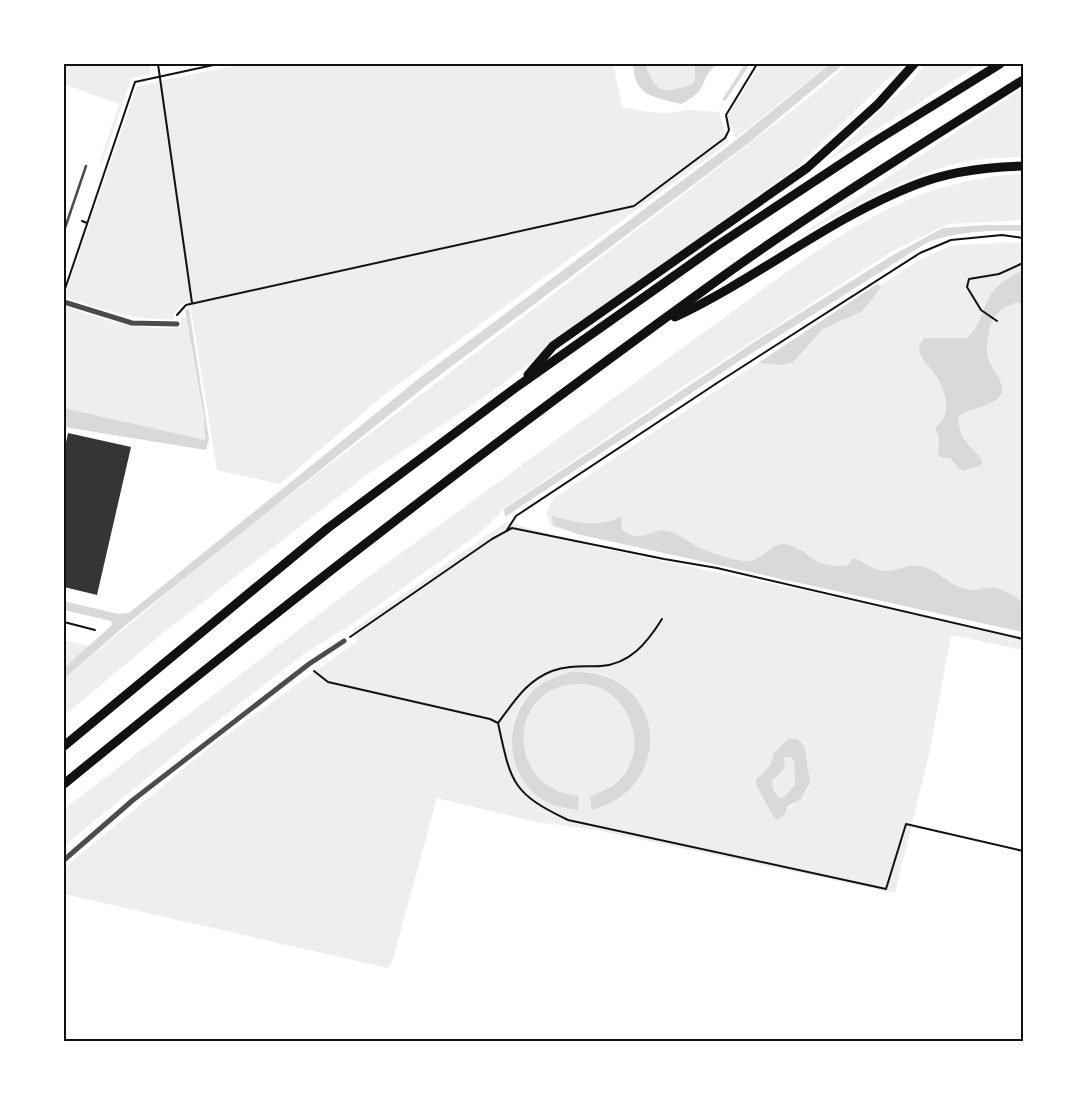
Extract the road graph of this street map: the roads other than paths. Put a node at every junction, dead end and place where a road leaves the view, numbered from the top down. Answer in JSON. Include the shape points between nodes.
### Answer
{"nodes":[{"id":1,"x":914,"y":64,"type":"edge"},
{"id":2,"x":1000,"y":64,"type":"edge"},
{"id":3,"x":1023,"y":80,"type":"edge"},
{"id":4,"x":86,"y":166,"type":"dead end"},
{"id":5,"x":1023,"y":166,"type":"edge"},
{"id":6,"x":64,"y":232,"type":"edge"},
{"id":7,"x":64,"y":302,"type":"edge"},
{"id":8,"x":177,"y":324,"type":"road end"},
{"id":9,"x":659,"y":324,"type":"junction"},
{"id":10,"x":518,"y":386,"type":"junction"},
{"id":11,"x":344,"y":641,"type":"road end"},
{"id":12,"x":64,"y":746,"type":"edge"},
{"id":13,"x":64,"y":784,"type":"edge"},
{"id":14,"x":64,"y":860,"type":"edge"}],
"edges":[{"from":1,"to":10,"type":"highway","via":[[878,104],[807,168],[553,346]]},
{"from":2,"to":10,"type":"highway","via":[[715,247]]},
{"from":3,"to":9,"type":"highway","via":[[887,166],[709,286]]},
{"from":4,"to":6,"type":"lane"},
{"from":5,"to":9,"type":"highway","via":[[956,173],[916,184],[857,211],[715,298]]},
{"from":7,"to":8,"type":"street","via":[[132,322]]},
{"from":9,"to":13,"type":"highway","via":[[349,554]]},
{"from":10,"to":12,"type":"highway","via":[[328,528]]},
{"from":11,"to":14,"type":"street","via":[[309,664],[133,800]]}]}
